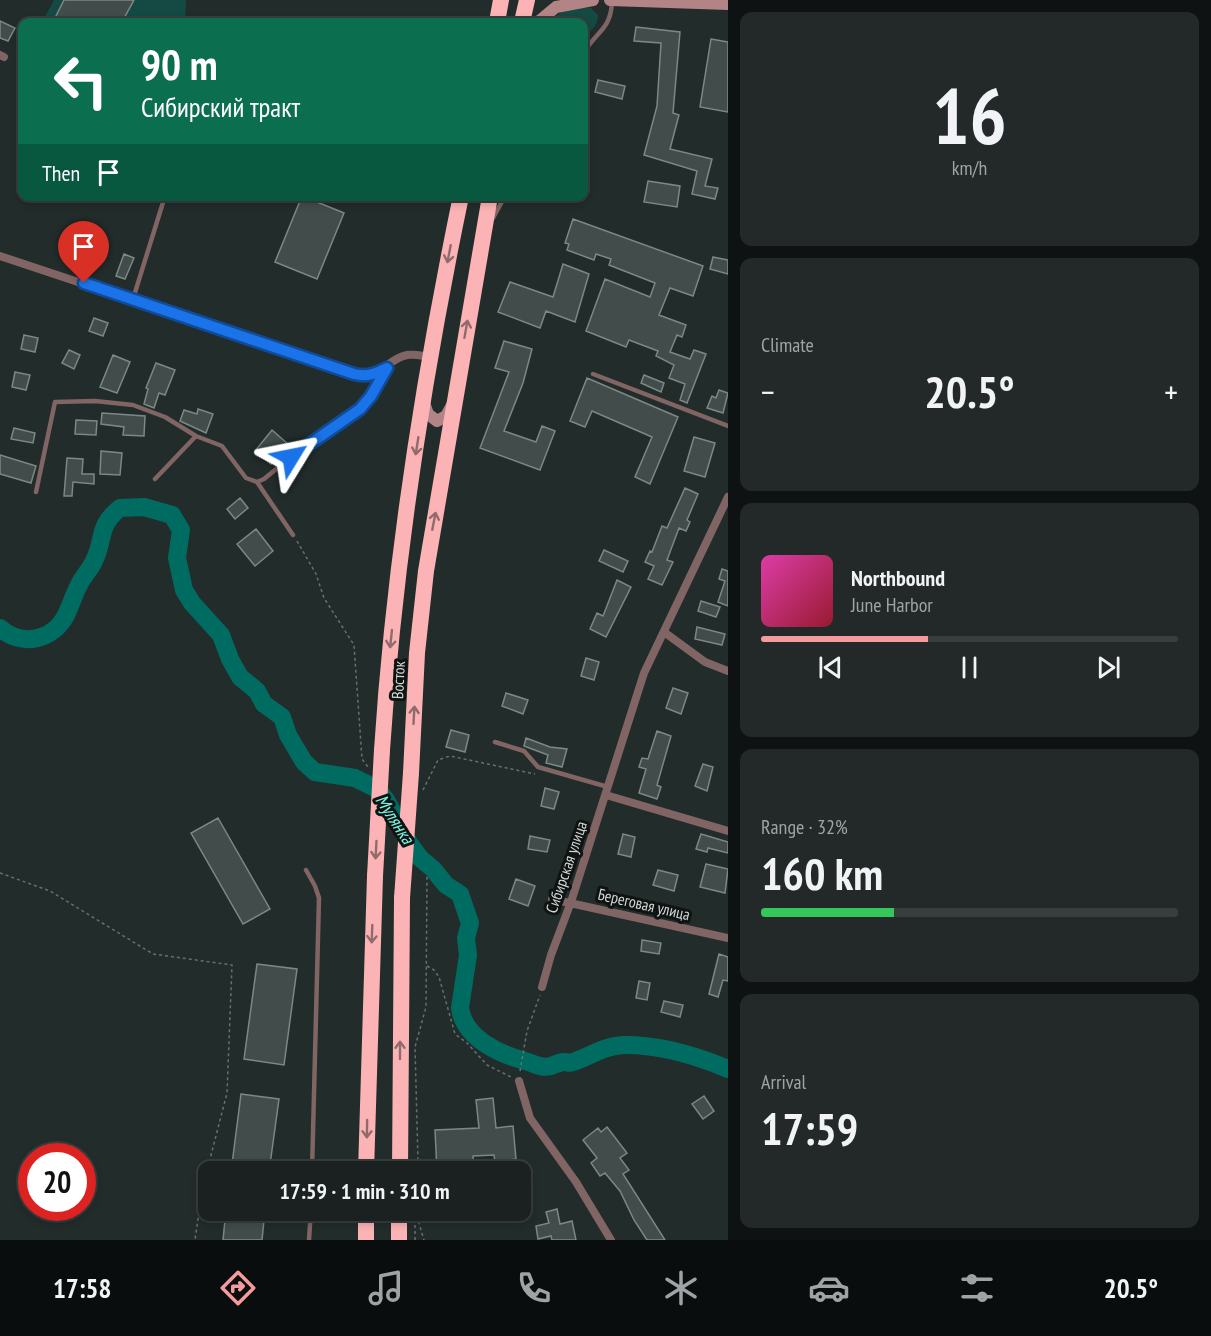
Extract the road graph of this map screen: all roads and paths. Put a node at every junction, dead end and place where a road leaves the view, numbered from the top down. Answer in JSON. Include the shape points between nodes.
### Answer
{"nodes":[{"id":1,"x":501,"y":0,"type":"edge"},
{"id":2,"x":527,"y":0,"type":"edge"},
{"id":3,"x":593,"y":0,"type":"edge"},
{"id":4,"x":611,"y":0,"type":"edge"},
{"id":5,"x":693,"y":2,"type":"edge"},
{"id":6,"x":728,"y":4,"type":"edge"},
{"id":7,"x":498,"y":18,"type":"edge"},
{"id":8,"x":523,"y":18,"type":"edge"},
{"id":9,"x":543,"y":18,"type":"edge"},
{"id":10,"x":588,"y":46,"type":"edge"},
{"id":11,"x":163,"y":201,"type":"edge"},
{"id":12,"x":460,"y":201,"type":"edge"},
{"id":13,"x":489,"y":201,"type":"edge"},
{"id":14,"x":502,"y":201,"type":"edge"},
{"id":15,"x":483,"y":236,"type":"junction"},
{"id":16,"x":0,"y":256,"type":"edge"},
{"id":17,"x":133,"y":299,"type":"junction"},
{"id":18,"x":431,"y":357,"type":"junction"},
{"id":19,"x":387,"y":368,"type":"junction"},
{"id":20,"x":593,"y":374,"type":"dead end"},
{"id":21,"x":424,"y":403,"type":"junction"},
{"id":22,"x":453,"y":403,"type":"junction"},
{"id":23,"x":728,"y":426,"type":"edge"},
{"id":24,"x":196,"y":436,"type":"junction"},
{"id":25,"x":155,"y":479,"type":"dead end"},
{"id":26,"x":256,"y":482,"type":"junction"},
{"id":27,"x":36,"y":492,"type":"dead end"},
{"id":28,"x":728,"y":497,"type":"edge"},
{"id":29,"x":293,"y":535,"type":"dead end"},
{"id":30,"x":664,"y":632,"type":"junction"},
{"id":31,"x":728,"y":671,"type":"edge"},
{"id":32,"x":495,"y":742,"type":"dead end"},
{"id":33,"x":607,"y":791,"type":"junction"},
{"id":34,"x":728,"y":831,"type":"edge"},
{"id":35,"x":306,"y":870,"type":"dead end"},
{"id":36,"x":0,"y":873,"type":"edge"},
{"id":37,"x":427,"y":876,"type":"dead end"},
{"id":38,"x":552,"y":899,"type":"dead end"},
{"id":39,"x":571,"y":903,"type":"junction"},
{"id":40,"x":728,"y":938,"type":"edge"},
{"id":41,"x":426,"y":965,"type":"junction"},
{"id":42,"x":543,"y":987,"type":"joint"},
{"id":43,"x":519,"y":1080,"type":"junction"},
{"id":44,"x":312,"y":1161,"type":"edge"},
{"id":45,"x":366,"y":1161,"type":"edge"},
{"id":46,"x":400,"y":1161,"type":"edge"},
{"id":47,"x":418,"y":1161,"type":"edge"},
{"id":48,"x":310,"y":1221,"type":"edge"},
{"id":49,"x":363,"y":1221,"type":"edge"},
{"id":50,"x":365,"y":1221,"type":"edge"},
{"id":51,"x":406,"y":1221,"type":"edge"},
{"id":52,"x":412,"y":1221,"type":"edge"},
{"id":53,"x":415,"y":1221,"type":"edge"},
{"id":54,"x":195,"y":1240,"type":"edge"},
{"id":55,"x":309,"y":1240,"type":"edge"},
{"id":56,"x":360,"y":1240,"type":"edge"},
{"id":57,"x":366,"y":1240,"type":"edge"},
{"id":58,"x":399,"y":1240,"type":"edge"},
{"id":59,"x":415,"y":1240,"type":"edge"},
{"id":60,"x":424,"y":1240,"type":"edge"},
{"id":61,"x":611,"y":1240,"type":"edge"}],
"edges":[{"from":1,"to":7,"type":"highway"},
{"from":2,"to":8,"type":"highway"},
{"from":3,"to":9,"type":"street","via":[[556,7]]},
{"from":4,"to":5,"type":"street"},
{"from":4,"to":10,"type":"lane","via":[[610,20]]},
{"from":5,"to":6,"type":"street"},
{"from":11,"to":17,"type":"lane"},
{"from":12,"to":18,"type":"highway","name":"Восток","one_way":true},
{"from":13,"to":15,"type":"highway","name":"Восток"},
{"from":14,"to":15,"type":"lane"},
{"from":22,"to":15,"type":"highway","name":"Восток","one_way":true},
{"from":16,"to":17,"type":"street"},
{"from":17,"to":19,"type":"street","via":[[354,374],[375,374]]},
{"from":18,"to":19,"type":"street","via":[[409,354]]},
{"from":18,"to":21,"type":"highway","name":"Восток"},
{"from":19,"to":26,"type":"lane","via":[[360,409]]},
{"from":20,"to":23,"type":"lane"},
{"from":21,"to":22,"type":"street","via":[[430,417],[437,420],[446,416]]},
{"from":21,"to":45,"type":"highway","name":"Восток","one_way":true,"bridge":true,"via":[[394,605],[382,750]]},
{"from":46,"to":22,"type":"highway","name":"Восток","one_way":true,"bridge":true,"via":[[402,898],[417,652]]},
{"from":24,"to":25,"type":"lane"},
{"from":24,"to":26,"type":"lane","via":[[222,446],[246,478]]},
{"from":24,"to":27,"type":"lane","via":[[165,417],[133,405],[55,402]]},
{"from":26,"to":29,"type":"lane"},
{"from":28,"to":30,"type":"street","name":"Сибирская улица"},
{"from":30,"to":31,"type":"street","via":[[705,662]]},
{"from":30,"to":33,"type":"street","name":"Сибирская улица","via":[[644,674]]},
{"from":32,"to":33,"type":"lane","via":[[524,751],[538,767]]},
{"from":33,"to":34,"type":"street"},
{"from":33,"to":39,"type":"street","name":"Сибирская улица"},
{"from":35,"to":44,"type":"lane","via":[[319,898]]},
{"from":36,"to":54,"type":"path","via":[[50,891],[153,954],[232,965],[226,1093],[202,1190]]},
{"from":37,"to":41,"type":"path"},
{"from":38,"to":39,"type":"street","name":"Береговая улица"},
{"from":39,"to":40,"type":"street","name":"Береговая улица"},
{"from":39,"to":42,"type":"street","name":"Сибирская улица"},
{"from":41,"to":43,"type":"path","via":[[439,977],[455,1034],[487,1065]]},
{"from":41,"to":47,"type":"path","via":[[426,1006],[415,1047]]},
{"from":42,"to":43,"type":"path","via":[[527,1031]]},
{"from":43,"to":61,"type":"street","via":[[530,1118]]},
{"from":48,"to":55,"type":"lane"},
{"from":49,"to":56,"type":"lane"},
{"from":50,"to":57,"type":"highway"},
{"from":51,"to":58,"type":"highway"},
{"from":52,"to":59,"type":"path"},
{"from":53,"to":60,"type":"path"}]}
